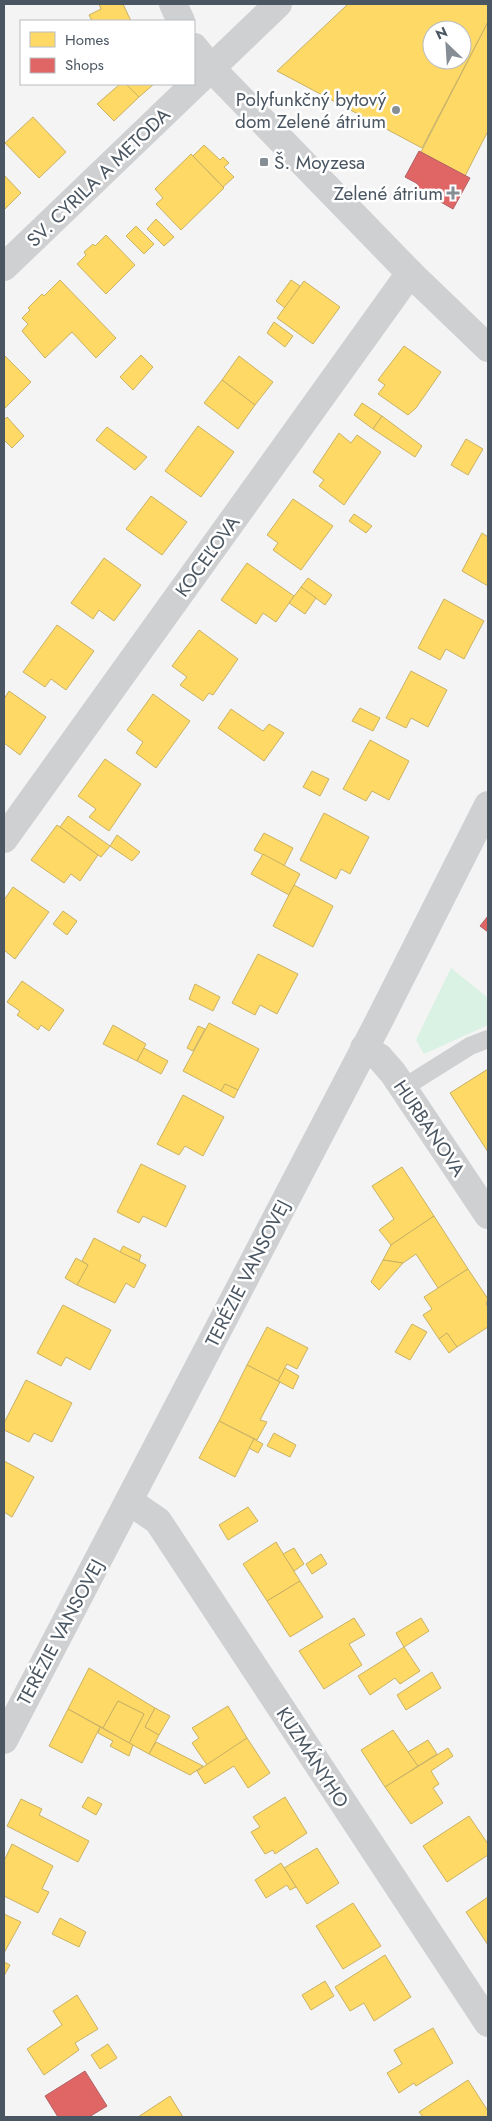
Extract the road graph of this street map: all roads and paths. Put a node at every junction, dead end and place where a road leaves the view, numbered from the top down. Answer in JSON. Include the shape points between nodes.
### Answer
{"nodes":[{"id":1,"x":173,"y":4,"type":"edge"},
{"id":2,"x":278,"y":4,"type":"edge"},
{"id":3,"x":181,"y":20,"type":"edge"},
{"id":4,"x":195,"y":48,"type":"edge"},
{"id":5,"x":211,"y":68,"type":"junction"},
{"id":6,"x":195,"y":83,"type":"edge"},
{"id":7,"x":193,"y":85,"type":"edge"},
{"id":8,"x":4,"y":267,"type":"edge"},
{"id":9,"x":410,"y":273,"type":"junction"},
{"id":10,"x":488,"y":348,"type":"edge"},
{"id":11,"x":488,"y":805,"type":"edge"},
{"id":12,"x":4,"y":839,"type":"edge"},
{"id":13,"x":488,"y":1039,"type":"edge"},
{"id":14,"x":364,"y":1048,"type":"junction"},
{"id":15,"x":403,"y":1088,"type":"junction"},
{"id":16,"x":488,"y":1215,"type":"edge"},
{"id":17,"x":129,"y":1500,"type":"junction"},
{"id":18,"x":4,"y":1740,"type":"edge"},
{"id":19,"x":488,"y":2023,"type":"edge"}],
"edges":[{"from":1,"to":3,"type":"street"},
{"from":2,"to":5,"type":"street","name":"SV. CYRILA A METODA"},
{"from":4,"to":5,"type":"street"},
{"from":5,"to":6,"type":"street","name":"SV. CYRILA A METODA"},
{"from":5,"to":9,"type":"street"},
{"from":7,"to":8,"type":"street","name":"SV. CYRILA A METODA"},
{"from":9,"to":10,"type":"street"},
{"from":9,"to":12,"type":"street","name":"KOCEĽOVA"},
{"from":11,"to":14,"type":"street","name":"TERÉZIE VANSOVEJ"},
{"from":13,"to":15,"type":"lane","via":[[470,1046]]},
{"from":14,"to":15,"type":"street","name":"HURBANOVA","via":[[379,1058]]},
{"from":14,"to":17,"type":"street","name":"TERÉZIE VANSOVEJ"},
{"from":15,"to":16,"type":"street","name":"HURBANOVA"},
{"from":17,"to":18,"type":"street","name":"TERÉZIE VANSOVEJ"},
{"from":17,"to":19,"type":"street","name":"KUZMÁNYHO","via":[[158,1521]]}]}
